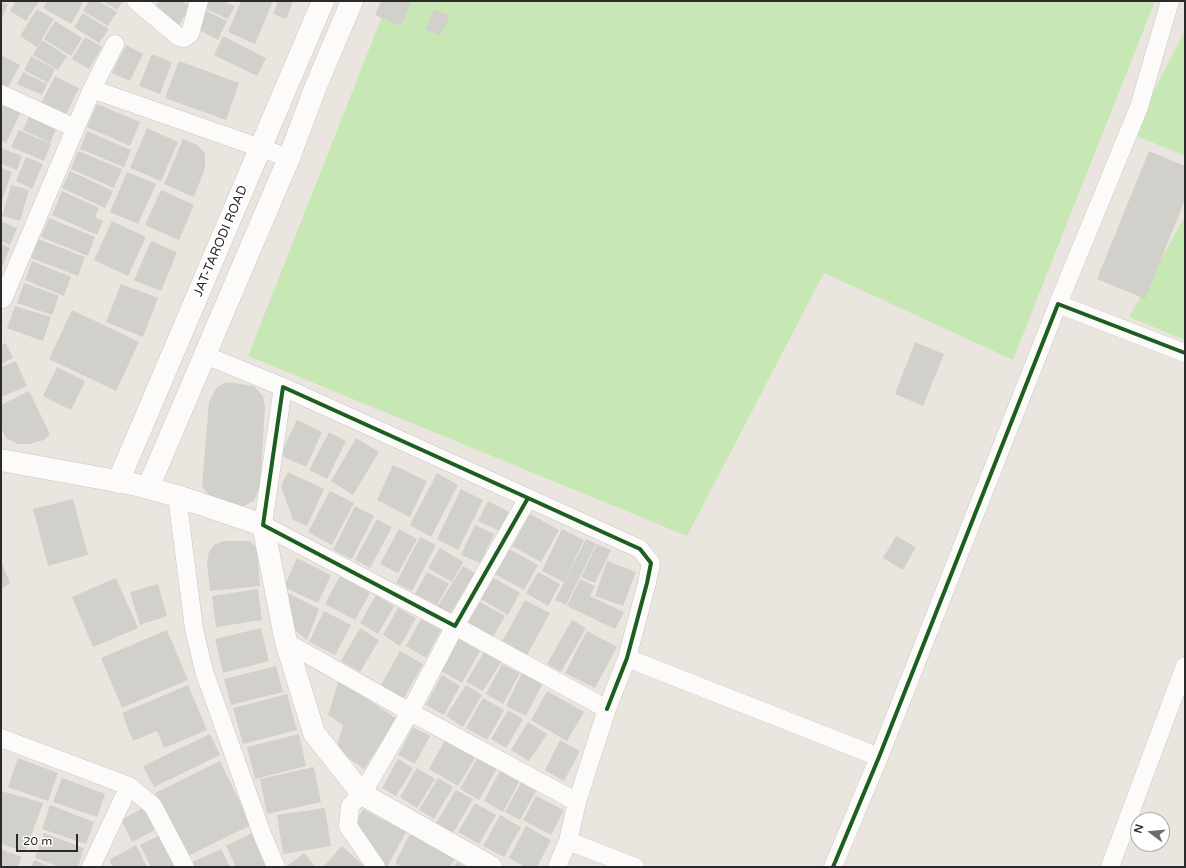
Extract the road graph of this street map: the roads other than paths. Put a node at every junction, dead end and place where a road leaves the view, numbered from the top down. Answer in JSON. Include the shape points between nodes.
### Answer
{"nodes":[{"id":1,"x":136,"y":1,"type":"edge"},
{"id":2,"x":199,"y":1,"type":"edge"},
{"id":3,"x":322,"y":1,"type":"edge"},
{"id":4,"x":352,"y":1,"type":"edge"},
{"id":5,"x":1170,"y":1,"type":"edge"},
{"id":6,"x":115,"y":44,"type":"dead end"},
{"id":7,"x":92,"y":89,"type":"junction"},
{"id":8,"x":1,"y":94,"type":"edge"},
{"id":9,"x":75,"y":128,"type":"junction"},
{"id":10,"x":260,"y":148,"type":"junction"},
{"id":11,"x":289,"y":158,"type":"junction"},
{"id":12,"x":3,"y":299,"type":"dead end"},
{"id":13,"x":1058,"y":304,"type":"junction"},
{"id":14,"x":1185,"y":354,"type":"edge"},
{"id":15,"x":205,"y":355,"type":"junction"},
{"id":16,"x":283,"y":387,"type":"junction"},
{"id":17,"x":1,"y":460,"type":"edge"},
{"id":18,"x":133,"y":485,"type":"junction"},
{"id":19,"x":178,"y":496,"type":"junction"},
{"id":20,"x":528,"y":498,"type":"junction"},
{"id":21,"x":263,"y":525,"type":"junction"},
{"id":22,"x":455,"y":626,"type":"junction"},
{"id":23,"x":286,"y":642,"type":"junction"},
{"id":24,"x":627,"y":658,"type":"junction"},
{"id":25,"x":1185,"y":666,"type":"edge"},
{"id":26,"x":608,"y":709,"type":"junction"},
{"id":27,"x":410,"y":712,"type":"junction"},
{"id":28,"x":1,"y":738,"type":"edge"},
{"id":29,"x":879,"y":757,"type":"junction"},
{"id":30,"x":129,"y":786,"type":"junction"},
{"id":31,"x":362,"y":794,"type":"junction"},
{"id":32,"x":577,"y":802,"type":"junction"},
{"id":33,"x":568,"y":841,"type":"junction"},
{"id":34,"x":91,"y":867,"type":"edge"},
{"id":35,"x":186,"y":867,"type":"edge"},
{"id":36,"x":276,"y":867,"type":"edge"},
{"id":37,"x":376,"y":867,"type":"edge"},
{"id":38,"x":491,"y":867,"type":"edge"},
{"id":39,"x":557,"y":867,"type":"edge"},
{"id":40,"x":635,"y":867,"type":"edge"},
{"id":41,"x":833,"y":867,"type":"edge"},
{"id":42,"x":1110,"y":867,"type":"edge"}],
"edges":[{"from":1,"to":2,"type":"street","via":[[179,37],[184,38],[190,34]]},
{"from":3,"to":10,"type":"street","name":"JAT-TARODI ROAD"},
{"from":4,"to":11,"type":"street"},
{"from":5,"to":13,"type":"street","via":[[1139,107]]},
{"from":6,"to":7,"type":"street"},
{"from":7,"to":9,"type":"street"},
{"from":7,"to":10,"type":"street"},
{"from":8,"to":9,"type":"street"},
{"from":9,"to":12,"type":"street"},
{"from":10,"to":11,"type":"street"},
{"from":10,"to":18,"type":"street","name":"JAT-TARODI ROAD"},
{"from":11,"to":15,"type":"street"},
{"from":13,"to":14,"type":"street"},
{"from":13,"to":29,"type":"street"},
{"from":15,"to":16,"type":"street"},
{"from":15,"to":18,"type":"street"},
{"from":16,"to":20,"type":"street"},
{"from":16,"to":21,"type":"street"},
{"from":17,"to":18,"type":"street"},
{"from":18,"to":19,"type":"street"},
{"from":19,"to":21,"type":"street"},
{"from":19,"to":36,"type":"street","via":[[194,629],[204,671]]},
{"from":20,"to":22,"type":"street"},
{"from":20,"to":24,"type":"street","via":[[640,549],[651,563]]},
{"from":21,"to":22,"type":"street"},
{"from":21,"to":23,"type":"street"},
{"from":22,"to":26,"type":"street"},
{"from":22,"to":27,"type":"street"},
{"from":23,"to":27,"type":"street"},
{"from":23,"to":31,"type":"street","via":[[314,733]]},
{"from":24,"to":26,"type":"street"},
{"from":24,"to":29,"type":"street"},
{"from":25,"to":42,"type":"street"},
{"from":26,"to":32,"type":"street"},
{"from":27,"to":31,"type":"street"},
{"from":27,"to":32,"type":"street"},
{"from":28,"to":30,"type":"street"},
{"from":29,"to":41,"type":"street"},
{"from":30,"to":34,"type":"street"},
{"from":30,"to":35,"type":"street","via":[[153,806]]},
{"from":31,"to":37,"type":"street","via":[[350,806],[348,826]]},
{"from":31,"to":38,"type":"street"},
{"from":32,"to":33,"type":"street"},
{"from":33,"to":39,"type":"street"},
{"from":33,"to":40,"type":"street"}]}
